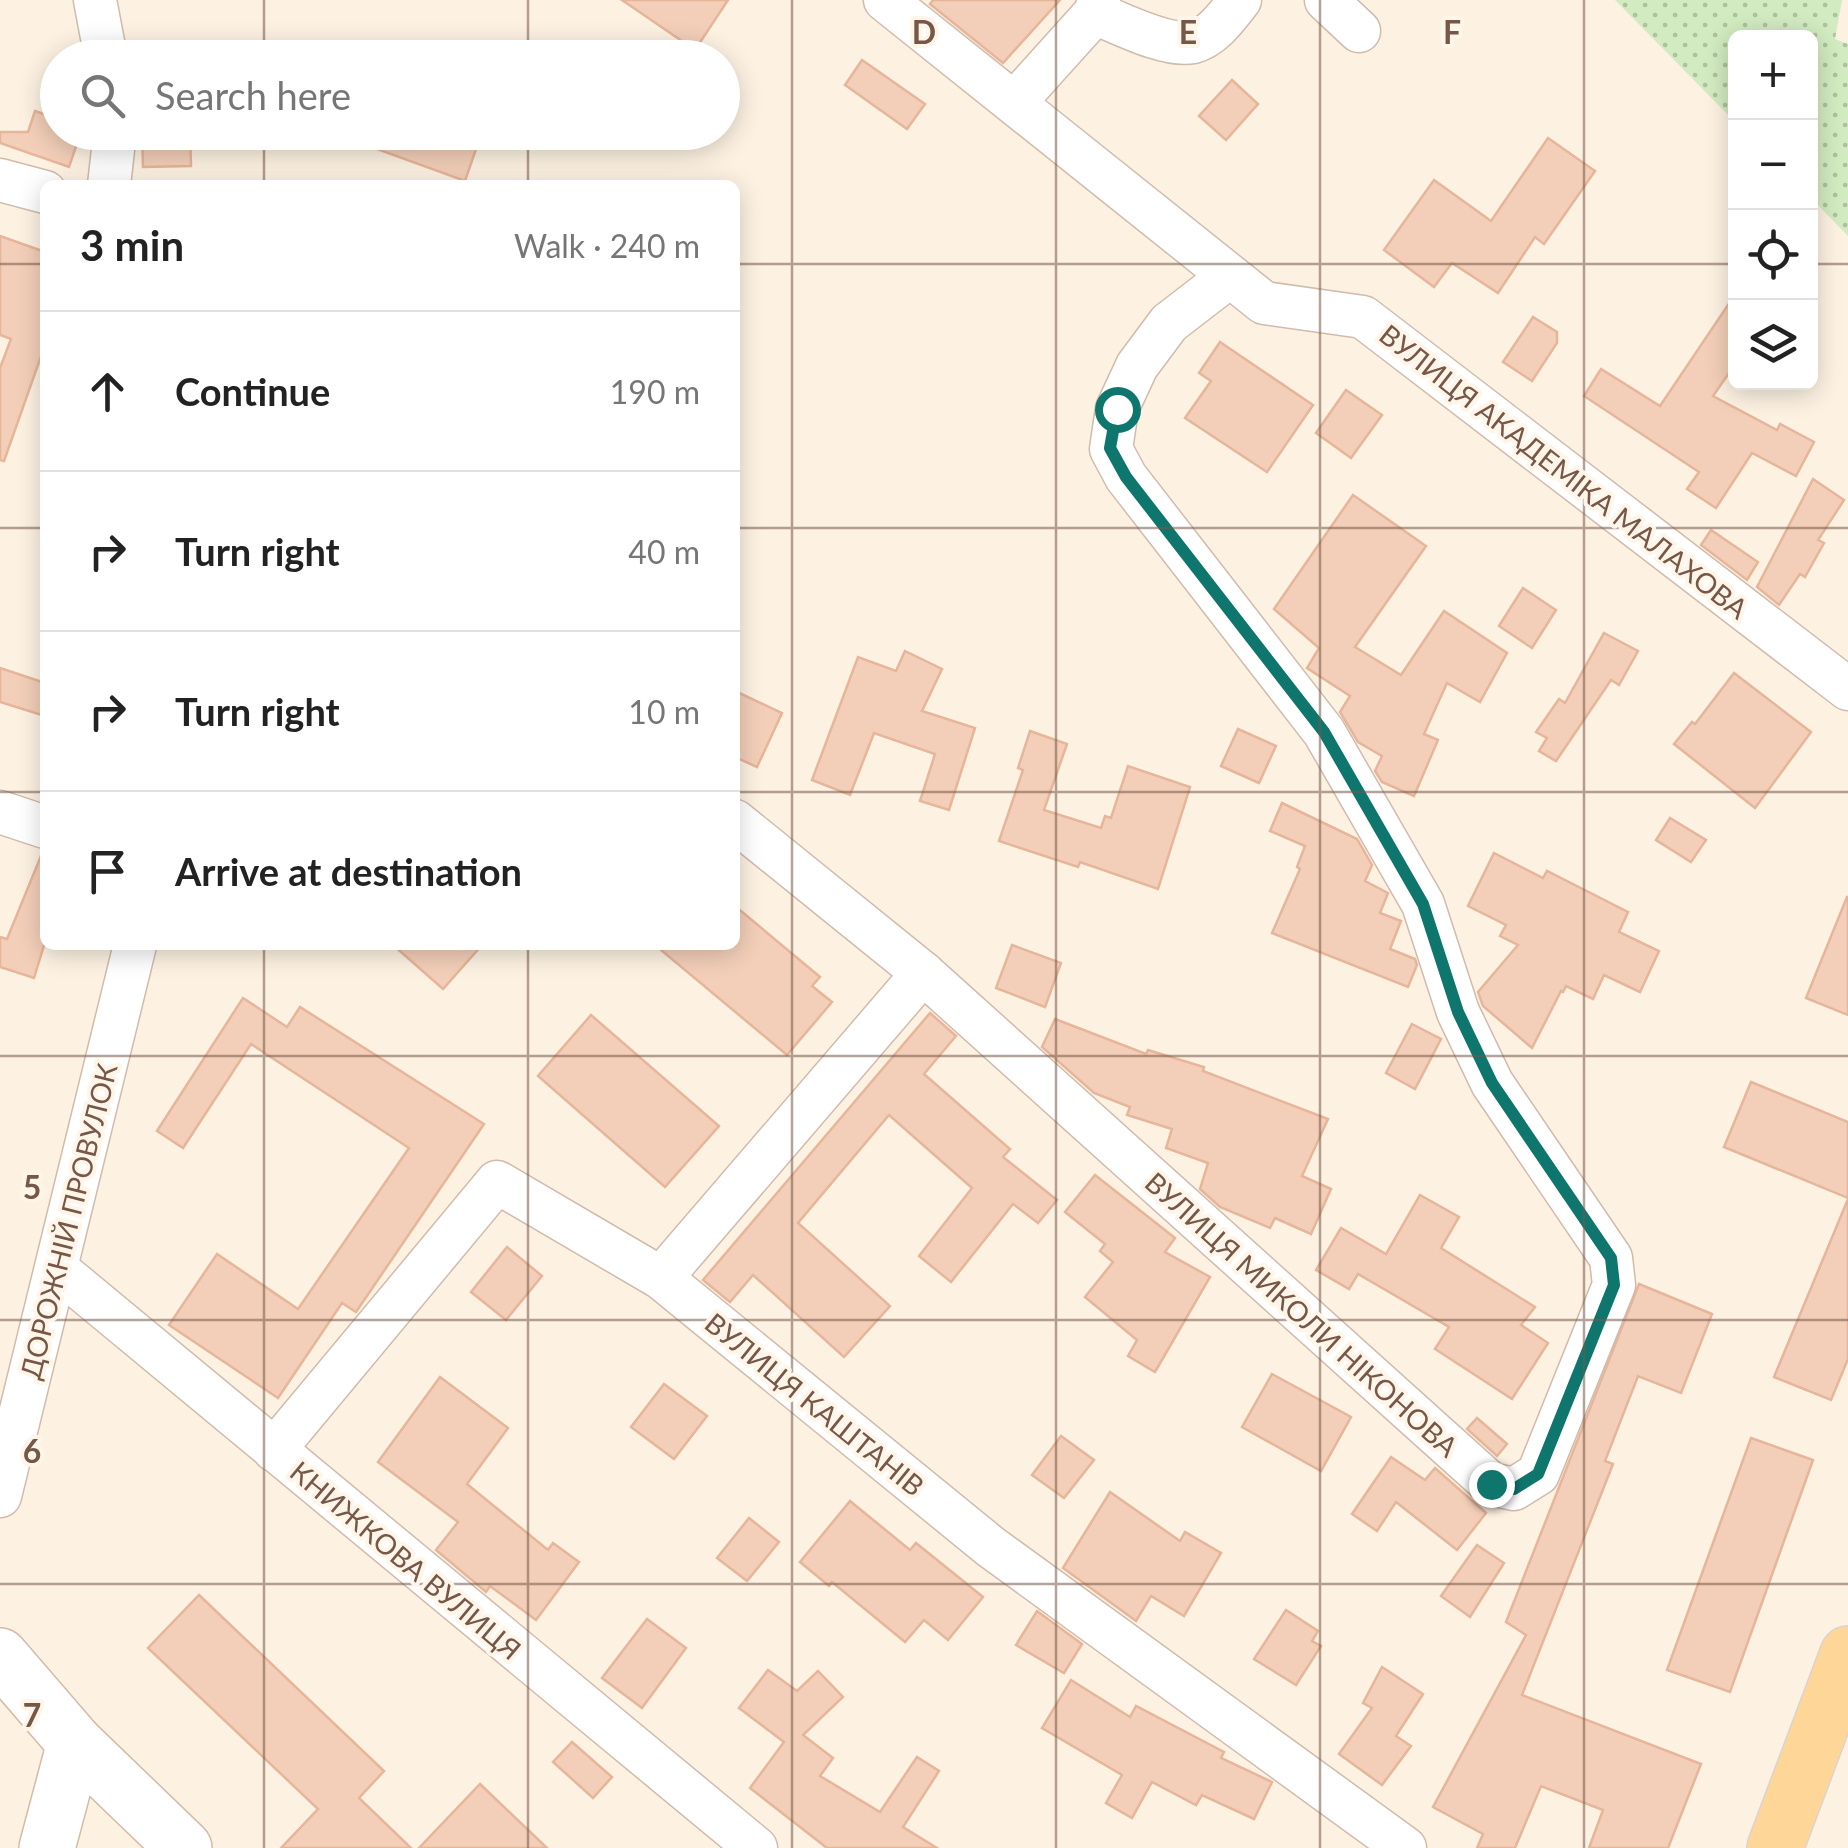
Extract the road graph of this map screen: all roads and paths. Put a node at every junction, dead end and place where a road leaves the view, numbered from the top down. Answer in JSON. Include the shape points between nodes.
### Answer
{"nodes":[{"id":1,"x":95,"y":0,"type":"edge"},
{"id":2,"x":886,"y":0,"type":"edge"},
{"id":3,"x":1240,"y":0,"type":"edge"},
{"id":4,"x":1326,"y":0,"type":"edge"},
{"id":5,"x":1097,"y":7,"type":"edge"},
{"id":6,"x":1359,"y":31,"type":"dead end"},
{"id":7,"x":103,"y":40,"type":"edge"},
{"id":8,"x":1014,"y":103,"type":"junction"},
{"id":9,"x":113,"y":150,"type":"edge"},
{"id":10,"x":0,"y":180,"type":"edge"},
{"id":11,"x":110,"y":180,"type":"edge"},
{"id":12,"x":40,"y":191,"type":"edge"},
{"id":13,"x":1230,"y":276,"type":"junction"},
{"id":14,"x":1848,"y":688,"type":"edge"},
{"id":15,"x":0,"y":812,"type":"edge"},
{"id":16,"x":740,"y":824,"type":"edge"},
{"id":17,"x":40,"y":825,"type":"edge"},
{"id":18,"x":134,"y":950,"type":"edge"},
{"id":19,"x":923,"y":973,"type":"junction"},
{"id":20,"x":58,"y":1270,"type":"junction"},
{"id":21,"x":661,"y":1278,"type":"junction"},
{"id":22,"x":274,"y":1450,"type":"junction"},
{"id":23,"x":0,"y":1496,"type":"edge"},
{"id":24,"x":1848,"y":1654,"type":"edge"},
{"id":25,"x":0,"y":1656,"type":"edge"},
{"id":26,"x":74,"y":1743,"type":"junction"},
{"id":27,"x":47,"y":1848,"type":"edge"},
{"id":28,"x":184,"y":1848,"type":"edge"},
{"id":29,"x":756,"y":1848,"type":"edge"},
{"id":30,"x":1404,"y":1848,"type":"edge"},
{"id":31,"x":1774,"y":1848,"type":"edge"}],
"edges":[{"from":1,"to":7,"type":"street"},
{"from":2,"to":8,"type":"street","name":"ВУЛИЦЯ АКАДЕМІКА МАЛАХОВА"},
{"from":3,"to":5,"type":"street","via":[[1196,42],[1179,42]]},
{"from":4,"to":6,"type":"street"},
{"from":5,"to":8,"type":"street"},
{"from":8,"to":13,"type":"street","name":"ВУЛИЦЯ АКАДЕМІКА МАЛАХОВА"},
{"from":9,"to":11,"type":"street"},
{"from":10,"to":12,"type":"street"},
{"from":13,"to":14,"type":"street","name":"ВУЛИЦЯ АКАДЕМІКА МАЛАХОВА","via":[[1264,304],[1363,317]]},
{"from":13,"to":19,"type":"street","name":"ВУЛИЦЯ МИКОЛИ НІКОНОВА","via":[[1169,323],[1137,366],[1117,409],[1110,448],[1324,732],[1423,904],[1458,1012],[1492,1083],[1611,1258],[1614,1285],[1538,1474],[1514,1489],[1491,1484]]},
{"from":15,"to":17,"type":"street"},
{"from":16,"to":19,"type":"street","name":"ВУЛИЦЯ МИКОЛИ НІКОНОВА"},
{"from":18,"to":20,"type":"street","name":"ДОРОЖНІЙ ПРОВУЛОК"},
{"from":19,"to":21,"type":"street"},
{"from":20,"to":22,"type":"street","name":"КНИЖКОВА ВУЛИЦЯ"},
{"from":20,"to":23,"type":"street","name":"ДОРОЖНІЙ ПРОВУЛОК"},
{"from":21,"to":22,"type":"street","name":"ВУЛИЦЯ КАШТАНІВ","via":[[497,1182]]},
{"from":21,"to":30,"type":"street","name":"ВУЛИЦЯ КАШТАНІВ","via":[[990,1546]]},
{"from":22,"to":29,"type":"street","name":"КНИЖКОВА ВУЛИЦЯ"},
{"from":24,"to":31,"type":"main road"},
{"from":25,"to":26,"type":"street"},
{"from":26,"to":27,"type":"street"},
{"from":26,"to":28,"type":"street"}]}
